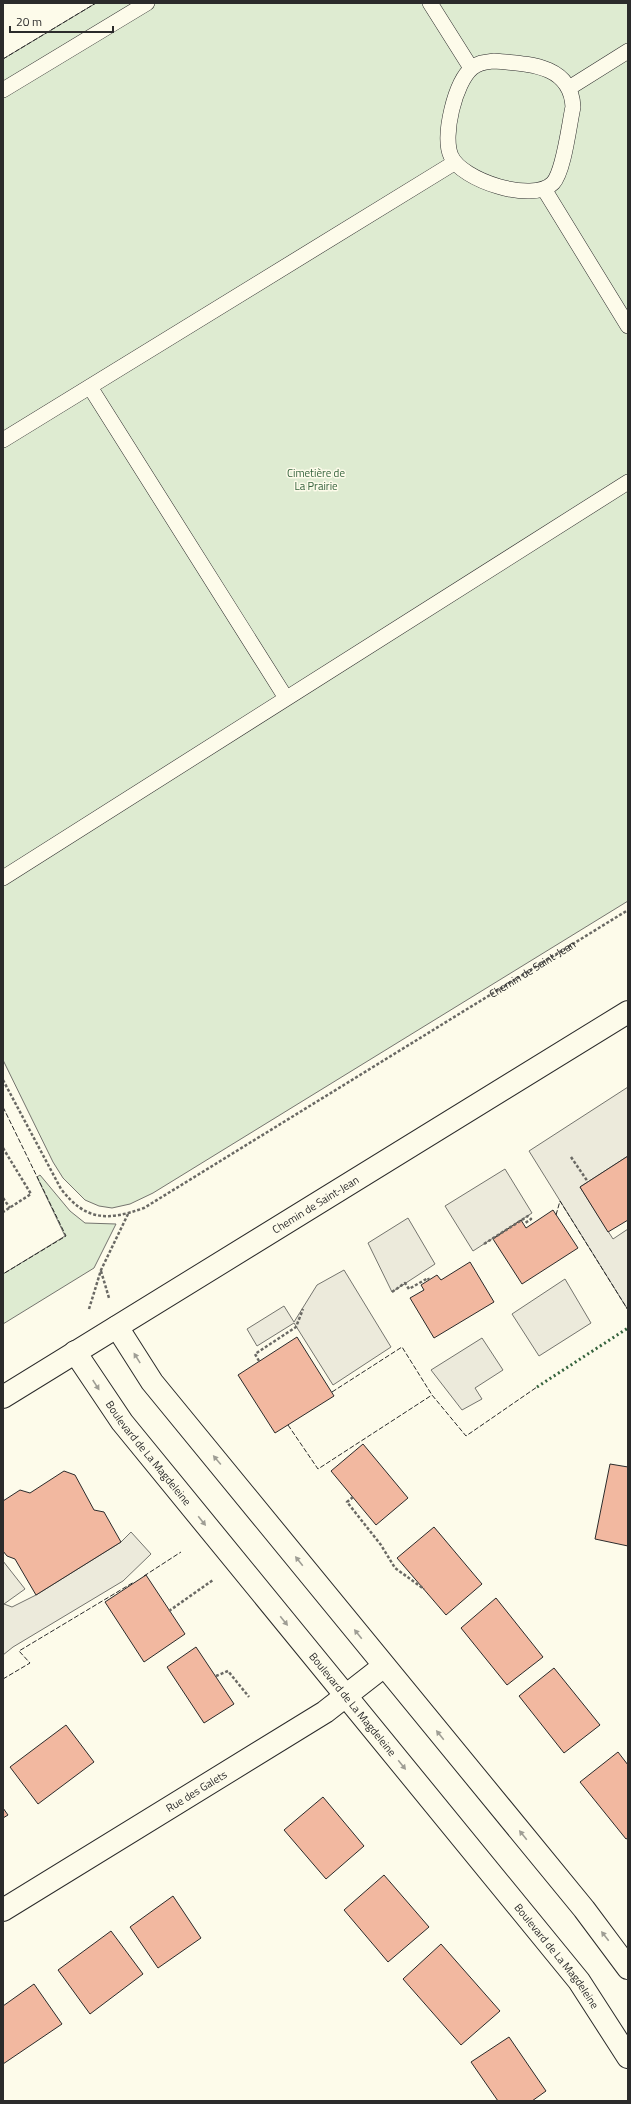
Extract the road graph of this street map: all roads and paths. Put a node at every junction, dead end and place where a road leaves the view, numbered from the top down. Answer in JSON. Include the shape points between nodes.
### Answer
{"nodes":[{"id":1,"x":148,"y":3,"type":"edge"},
{"id":2,"x":430,"y":3,"type":"edge"},
{"id":3,"x":628,"y":51,"type":"edge"},
{"id":4,"x":471,"y":68,"type":"junction"},
{"id":5,"x":569,"y":88,"type":"junction"},
{"id":6,"x":3,"y":90,"type":"edge"},
{"id":7,"x":454,"y":163,"type":"junction"},
{"id":8,"x":544,"y":189,"type":"junction"},
{"id":9,"x":628,"y":326,"type":"edge"},
{"id":10,"x":90,"y":387,"type":"junction"},
{"id":11,"x":3,"y":440,"type":"edge"},
{"id":12,"x":628,"y":482,"type":"edge"},
{"id":13,"x":286,"y":698,"type":"junction"},
{"id":14,"x":3,"y":878,"type":"edge"},
{"id":15,"x":628,"y":910,"type":"edge"},
{"id":16,"x":628,"y":1012,"type":"edge"},
{"id":17,"x":3,"y":1080,"type":"edge"},
{"id":18,"x":3,"y":1148,"type":"edge"},
{"id":19,"x":571,"y":1156,"type":"dead end"},
{"id":20,"x":588,"y":1182,"type":"dead end"},
{"id":21,"x":3,"y":1198,"type":"edge"},
{"id":22,"x":10,"y":1208,"type":"junction"},
{"id":23,"x":3,"y":1212,"type":"edge"},
{"id":24,"x":128,"y":1214,"type":"junction"},
{"id":25,"x":524,"y":1224,"type":"dead end"},
{"id":26,"x":484,"y":1244,"type":"dead end"},
{"id":27,"x":101,"y":1270,"type":"dead end"},
{"id":28,"x":429,"y":1280,"type":"dead end"},
{"id":29,"x":392,"y":1292,"type":"dead end"},
{"id":30,"x":303,"y":1309,"type":"dead end"},
{"id":31,"x":117,"y":1327,"type":"junction"},
{"id":32,"x":75,"y":1352,"type":"junction"},
{"id":33,"x":259,"y":1361,"type":"dead end"},
{"id":34,"x":3,"y":1397,"type":"edge"},
{"id":35,"x":352,"y":1497,"type":"dead end"},
{"id":36,"x":216,"y":1578,"type":"dead end"},
{"id":37,"x":424,"y":1589,"type":"dead end"},
{"id":38,"x":169,"y":1611,"type":"dead end"},
{"id":39,"x":384,"y":1666,"type":"junction"},
{"id":40,"x":216,"y":1676,"type":"dead end"},
{"id":41,"x":249,"y":1697,"type":"dead end"},
{"id":42,"x":346,"y":1697,"type":"junction"},
{"id":43,"x":3,"y":1910,"type":"edge"},
{"id":44,"x":628,"y":1968,"type":"edge"},
{"id":45,"x":628,"y":2057,"type":"edge"}],
"edges":[{"from":1,"to":6,"type":"lane"},
{"from":2,"to":4,"type":"lane"},
{"from":3,"to":5,"type":"lane"},
{"from":4,"to":5,"type":"lane","via":[[480,62],[524,63],[550,70]]},
{"from":4,"to":7,"type":"lane","via":[[457,92],[448,133],[450,155]]},
{"from":5,"to":8,"type":"lane","via":[[573,96],[573,107],[560,172],[553,183]]},
{"from":7,"to":8,"type":"lane","via":[[478,179],[514,190],[533,192]]},
{"from":7,"to":10,"type":"lane"},
{"from":8,"to":9,"type":"lane"},
{"from":10,"to":11,"type":"lane"},
{"from":10,"to":13,"type":"lane"},
{"from":12,"to":13,"type":"lane"},
{"from":13,"to":14,"type":"lane"},
{"from":15,"to":24,"type":"path","name":"Chemin de Saint-Jean","via":[[144,1208]]},
{"from":16,"to":31,"type":"street","name":"Chemin de Saint-Jean"},
{"from":17,"to":24,"type":"path","name":"Chemin de Saint-Jean","via":[[61,1189],[71,1202],[88,1214]]},
{"from":18,"to":22,"type":"path","via":[[31,1194]]},
{"from":19,"to":20,"type":"path"},
{"from":21,"to":22,"type":"path"},
{"from":22,"to":23,"type":"path"},
{"from":24,"to":27,"type":"path"},
{"from":25,"to":26,"type":"path","via":[[531,1219],[528,1216]]},
{"from":28,"to":29,"type":"path","via":[[428,1278],[410,1289],[405,1283]]},
{"from":30,"to":33,"type":"path","via":[[296,1327],[255,1354]]},
{"from":31,"to":32,"type":"street","name":"Chemin de Saint-Jean"},
{"from":39,"to":31,"type":"street","one_way":true,"via":[[152,1382]]},
{"from":32,"to":34,"type":"street","name":"Chemin de Saint-Jean"},
{"from":32,"to":42,"type":"street","name":"Boulevard de La Magdeleine","one_way":true,"via":[[122,1422]]},
{"from":35,"to":37,"type":"path","via":[[347,1502],[381,1545],[395,1568]]},
{"from":36,"to":38,"type":"path"},
{"from":39,"to":42,"type":"street","name":"Rue des Galets"},
{"from":44,"to":39,"type":"street","one_way":true,"via":[[584,1909]]},
{"from":40,"to":41,"type":"path","via":[[228,1671]]},
{"from":42,"to":43,"type":"street","name":"Rue des Galets","via":[[305,1725]]},
{"from":42,"to":45,"type":"street","name":"Boulevard de La Magdeleine","one_way":true,"via":[[579,1981]]}]}
